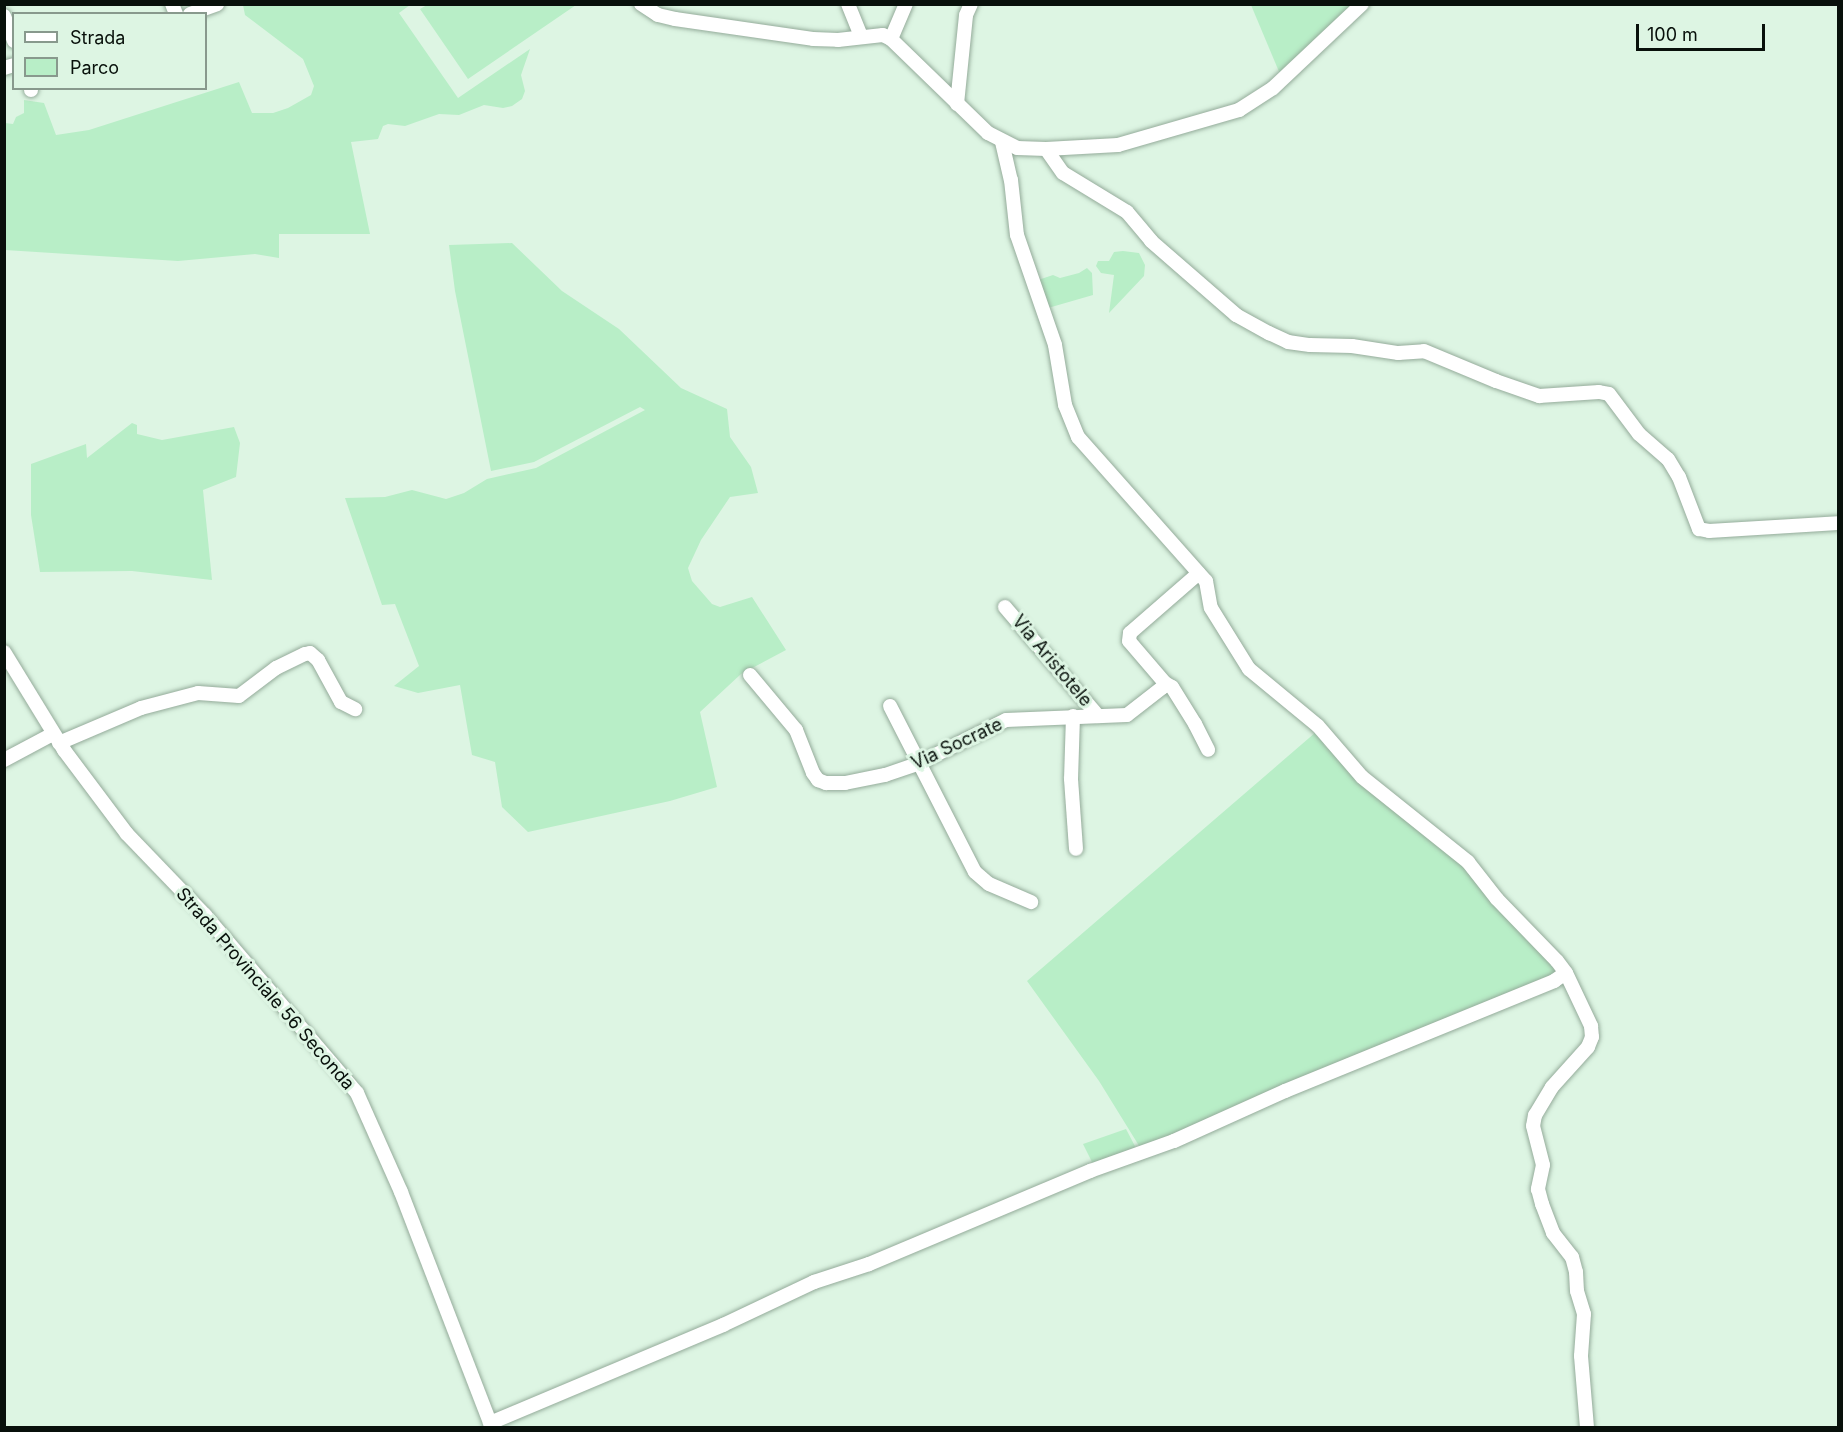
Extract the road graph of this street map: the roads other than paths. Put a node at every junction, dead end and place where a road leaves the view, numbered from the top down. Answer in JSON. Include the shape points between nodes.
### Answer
{"nodes":[{"id":1,"x":217,"y":4,"type":"edge"},
{"id":2,"x":641,"y":4,"type":"edge"},
{"id":3,"x":848,"y":4,"type":"edge"},
{"id":4,"x":906,"y":4,"type":"edge"},
{"id":5,"x":971,"y":4,"type":"edge"},
{"id":6,"x":1362,"y":4,"type":"edge"},
{"id":7,"x":195,"y":12,"type":"edge"},
{"id":8,"x":4,"y":16,"type":"edge"},
{"id":9,"x":12,"y":36,"type":"edge"},
{"id":10,"x":861,"y":36,"type":"junction"},
{"id":11,"x":891,"y":39,"type":"junction"},
{"id":12,"x":957,"y":104,"type":"junction"},
{"id":13,"x":1002,"y":142,"type":"junction"},
{"id":14,"x":1046,"y":149,"type":"junction"},
{"id":15,"x":1839,"y":524,"type":"edge"},
{"id":16,"x":1200,"y":573,"type":"junction"},
{"id":17,"x":1005,"y":607,"type":"dead end"},
{"id":18,"x":4,"y":652,"type":"edge"},
{"id":19,"x":750,"y":675,"type":"dead end"},
{"id":20,"x":1165,"y":683,"type":"junction"},
{"id":21,"x":890,"y":706,"type":"dead end"},
{"id":22,"x":355,"y":709,"type":"dead end"},
{"id":23,"x":1073,"y":716,"type":"junction"},
{"id":24,"x":1098,"y":716,"type":"junction"},
{"id":25,"x":56,"y":739,"type":"junction"},
{"id":26,"x":1208,"y":750,"type":"dead end"},
{"id":27,"x":4,"y":760,"type":"edge"},
{"id":28,"x":919,"y":763,"type":"junction"},
{"id":29,"x":1076,"y":849,"type":"dead end"},
{"id":30,"x":1031,"y":902,"type":"dead end"},
{"id":31,"x":1566,"y":973,"type":"junction"},
{"id":32,"x":491,"y":1425,"type":"edge"},
{"id":33,"x":1587,"y":1428,"type":"edge"}],
"edges":[{"from":1,"to":7,"type":"street"},
{"from":2,"to":10,"type":"street","via":[[658,15],[698,23],[827,41]]},
{"from":3,"to":10,"type":"street"},
{"from":4,"to":11,"type":"street"},
{"from":5,"to":12,"type":"street","via":[[966,15]]},
{"from":6,"to":14,"type":"street","via":[[1273,88],[1239,110],[1118,146]]},
{"from":8,"to":9,"type":"street"},
{"from":10,"to":11,"type":"street","via":[[883,35]]},
{"from":11,"to":12,"type":"street"},
{"from":12,"to":13,"type":"street"},
{"from":13,"to":14,"type":"street","via":[[1017,148]]},
{"from":13,"to":16,"type":"street","via":[[1017,235],[1056,345],[1061,387],[1072,424],[1078,437],[1120,487]]},
{"from":14,"to":15,"type":"street","via":[[1063,173],[1127,212],[1151,241],[1236,315],[1279,338],[1310,345],[1398,353],[1424,351],[1539,396],[1609,394],[1640,434],[1668,459],[1699,529]]},
{"from":16,"to":20,"type":"street","via":[[1128,637]]},
{"from":16,"to":31,"type":"street","via":[[1206,580],[1211,608],[1249,669],[1318,726],[1362,777],[1468,862]]},
{"from":17,"to":24,"type":"street","name":"Via Aristotele"},
{"from":18,"to":25,"type":"street","name":"Strada Provinciale 56 Seconda"},
{"from":19,"to":28,"type":"street","name":"Via Socrate","via":[[796,730],[818,780],[845,783]]},
{"from":20,"to":24,"type":"street","name":"Via Socrate","via":[[1126,715]]},
{"from":20,"to":26,"type":"street","via":[[1172,687]]},
{"from":21,"to":28,"type":"street"},
{"from":22,"to":25,"type":"street","via":[[337,697],[318,660],[305,654],[276,668],[239,696],[198,693],[141,708]]},
{"from":23,"to":24,"type":"street","name":"Via Socrate"},
{"from":23,"to":28,"type":"street","name":"Via Socrate","via":[[1006,720]]},
{"from":23,"to":29,"type":"street","via":[[1071,779]]},
{"from":25,"to":27,"type":"street"},
{"from":25,"to":32,"type":"street","name":"Strada Provinciale 56 Seconda","via":[[140,850],[205,915],[357,1093],[401,1192]]},
{"from":28,"to":30,"type":"street","via":[[975,872],[989,885]]},
{"from":31,"to":32,"type":"street","via":[[1174,1141],[1090,1171],[869,1264],[814,1282]]},
{"from":31,"to":33,"type":"street","via":[[1591,1026],[1592,1037],[1581,1057],[1552,1087],[1535,1115],[1533,1126],[1543,1165],[1538,1189],[1542,1204],[1553,1233],[1572,1257],[1584,1314],[1581,1356]]}]}
